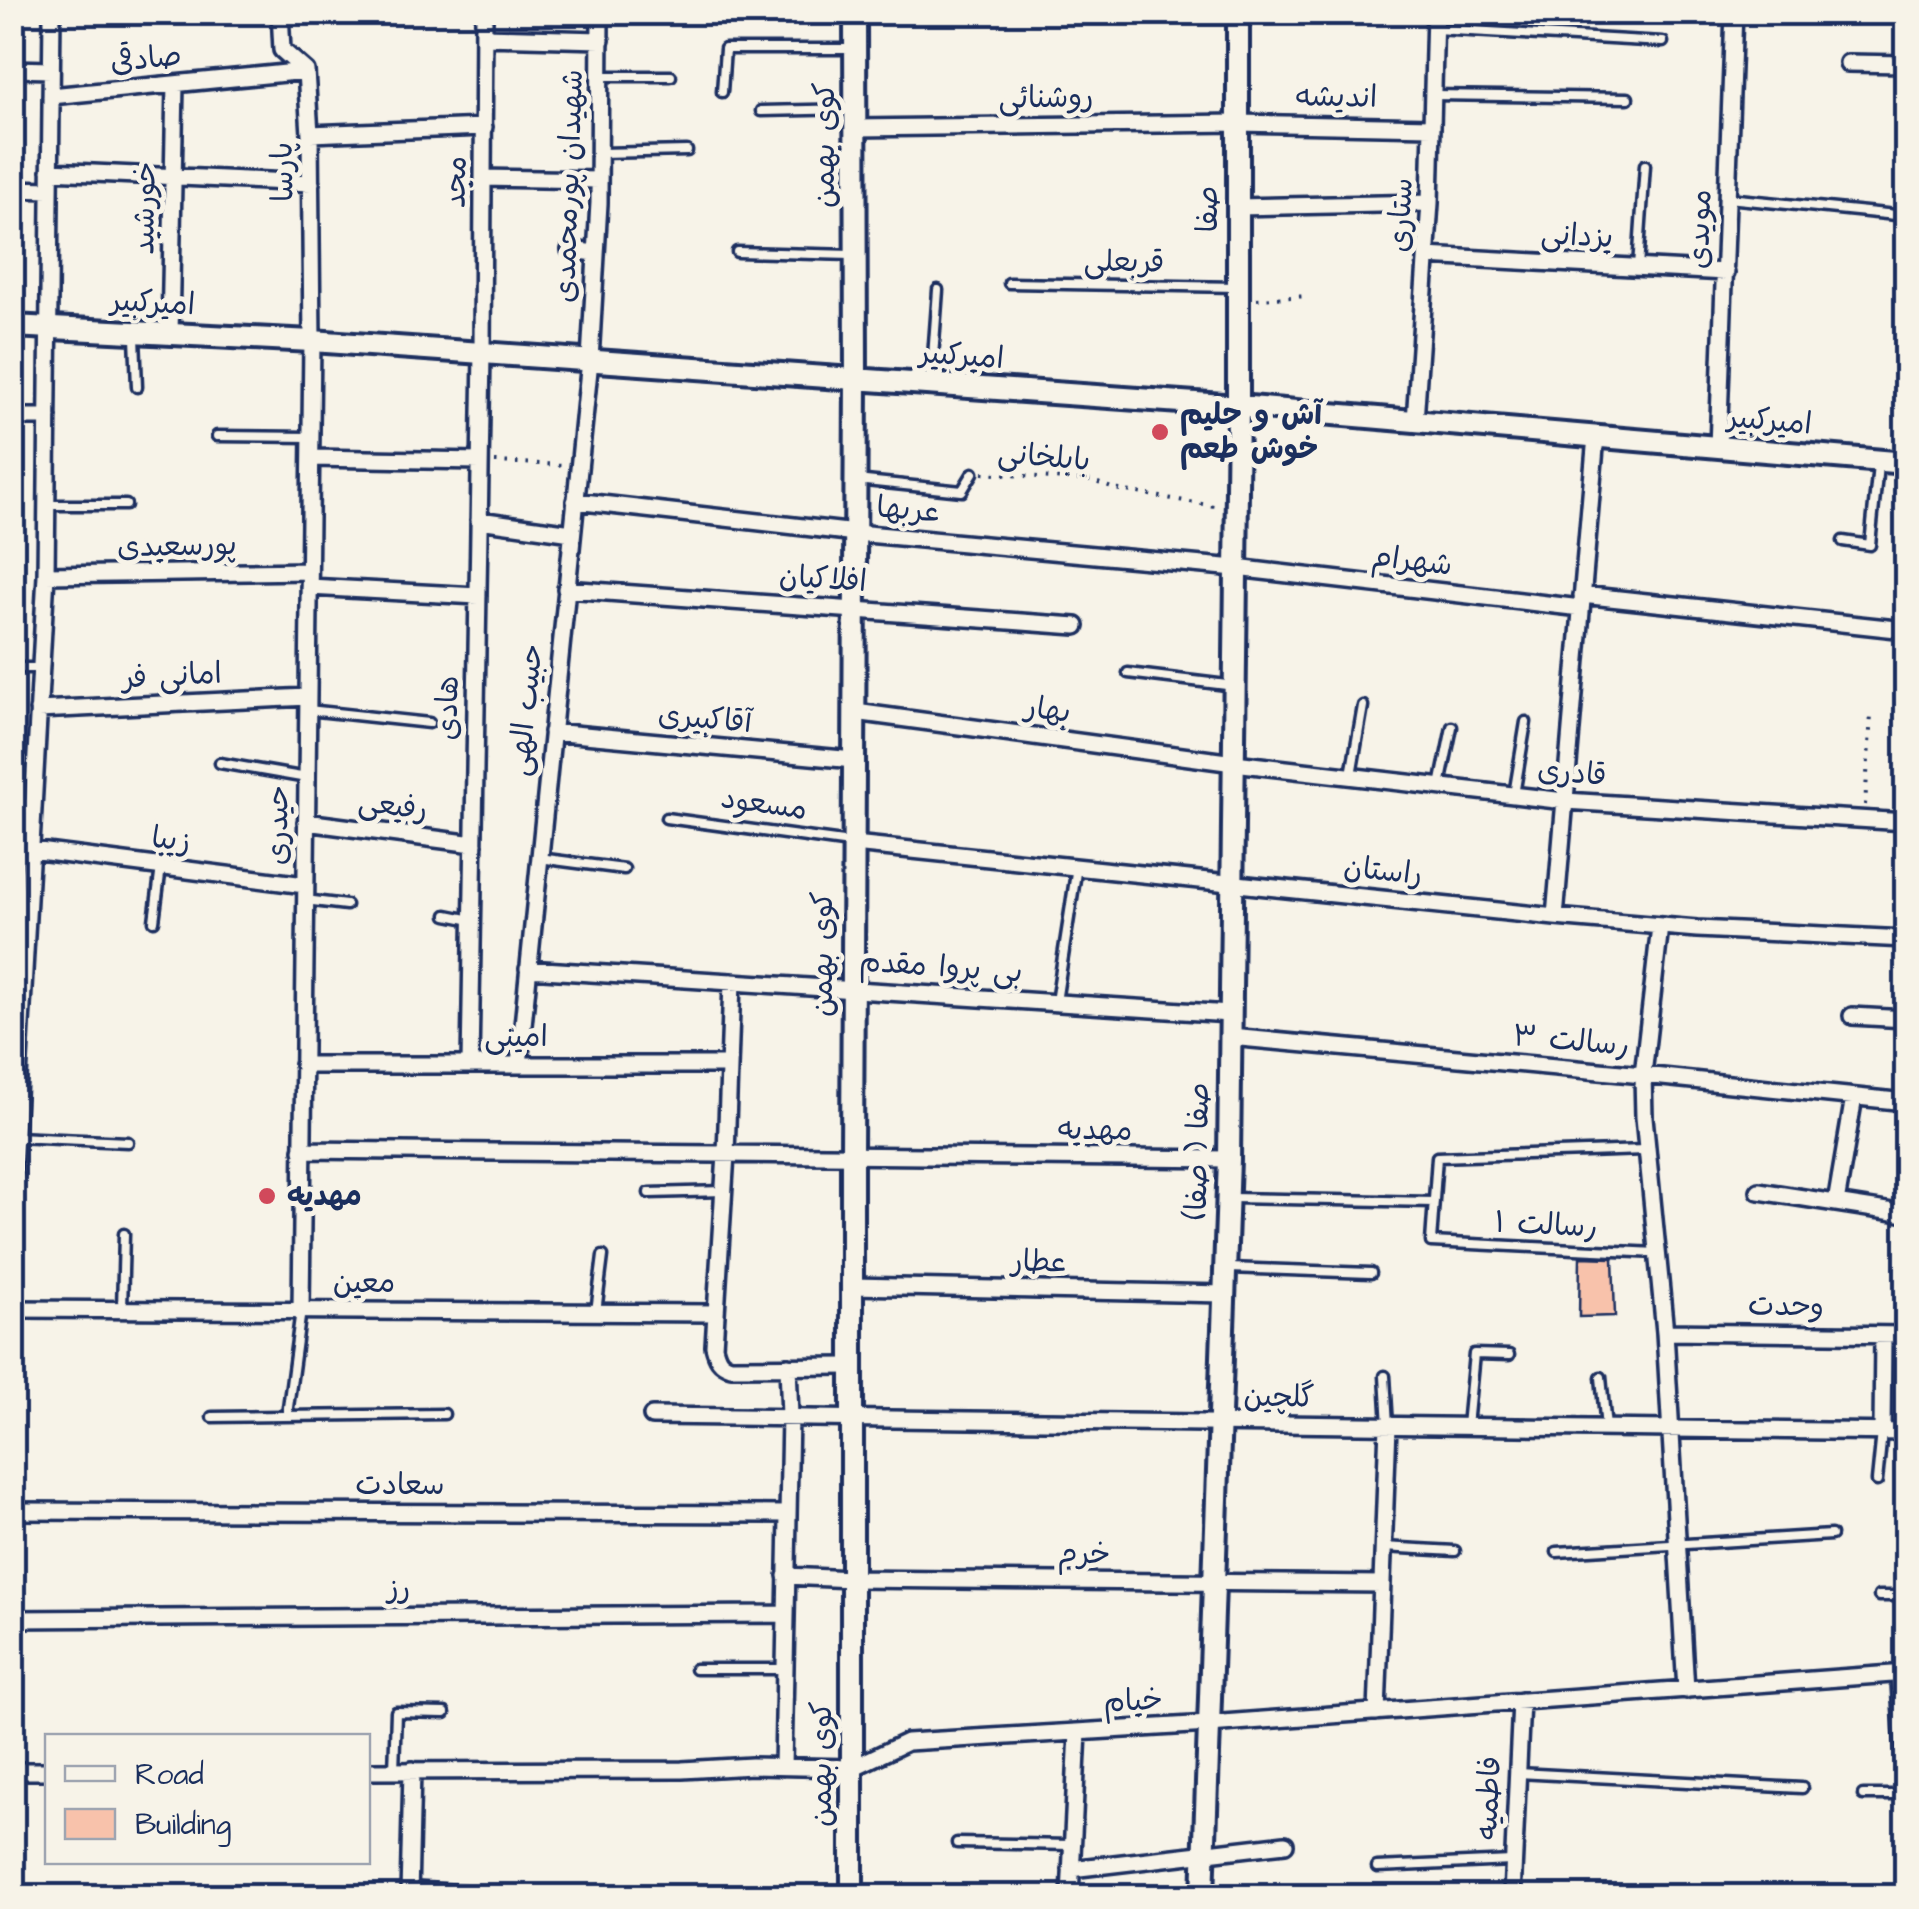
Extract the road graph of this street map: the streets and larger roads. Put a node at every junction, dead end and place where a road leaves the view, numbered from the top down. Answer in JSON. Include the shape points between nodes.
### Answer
{"nodes":[{"id":1,"x":52,"y":12,"type":"edge"},
{"id":2,"x":280,"y":12,"type":"edge"},
{"id":3,"x":484,"y":12,"type":"edge"},
{"id":4,"x":600,"y":12,"type":"edge"},
{"id":5,"x":855,"y":12,"type":"edge"},
{"id":6,"x":1238,"y":12,"type":"edge"},
{"id":7,"x":1734,"y":12,"type":"edge"},
{"id":8,"x":1435,"y":21,"type":"edge"},
{"id":9,"x":484,"y":37,"type":"junction"},
{"id":10,"x":600,"y":40,"type":"junction"},
{"id":11,"x":1848,"y":63,"type":"dead end"},
{"id":12,"x":1906,"y":64,"type":"edge"},
{"id":13,"x":12,"y":69,"type":"edge"},
{"id":14,"x":51,"y":70,"type":"junction"},
{"id":15,"x":306,"y":71,"type":"junction"},
{"id":16,"x":176,"y":84,"type":"junction"},
{"id":17,"x":51,"y":96,"type":"junction"},
{"id":18,"x":855,"y":118,"type":"junction"},
{"id":19,"x":1238,"y":122,"type":"junction"},
{"id":20,"x":1432,"y":126,"type":"junction"},
{"id":21,"x":484,"y":127,"type":"junction"},
{"id":22,"x":310,"y":134,"type":"junction"},
{"id":23,"x":50,"y":171,"type":"junction"},
{"id":24,"x":172,"y":177,"type":"junction"},
{"id":25,"x":484,"y":178,"type":"junction"},
{"id":26,"x":599,"y":180,"type":"junction"},
{"id":27,"x":311,"y":183,"type":"junction"},
{"id":28,"x":12,"y":189,"type":"edge"},
{"id":29,"x":50,"y":190,"type":"junction"},
{"id":30,"x":1430,"y":203,"type":"junction"},
{"id":31,"x":1238,"y":207,"type":"junction"},
{"id":32,"x":570,"y":250,"type":"dead end"},
{"id":33,"x":596,"y":252,"type":"junction"},
{"id":34,"x":1426,"y":256,"type":"junction"},
{"id":35,"x":1726,"y":272,"type":"junction"},
{"id":36,"x":12,"y":326,"type":"edge"},
{"id":37,"x":48,"y":328,"type":"junction"},
{"id":38,"x":170,"y":334,"type":"junction"},
{"id":39,"x":312,"y":341,"type":"junction"},
{"id":40,"x":482,"y":353,"type":"junction"},
{"id":41,"x":590,"y":360,"type":"junction"},
{"id":42,"x":856,"y":379,"type":"junction"},
{"id":43,"x":1238,"y":406,"type":"junction"},
{"id":44,"x":12,"y":417,"type":"edge"},
{"id":45,"x":48,"y":417,"type":"junction"},
{"id":46,"x":1415,"y":421,"type":"junction"},
{"id":47,"x":1596,"y":436,"type":"junction"},
{"id":48,"x":1718,"y":447,"type":"junction"},
{"id":49,"x":311,"y":458,"type":"junction"},
{"id":50,"x":480,"y":462,"type":"junction"},
{"id":51,"x":1906,"y":463,"type":"edge"},
{"id":52,"x":575,"y":501,"type":"junction"},
{"id":53,"x":479,"y":520,"type":"junction"},
{"id":54,"x":572,"y":532,"type":"junction"},
{"id":55,"x":856,"y":533,"type":"junction"},
{"id":56,"x":1236,"y":568,"type":"junction"},
{"id":57,"x":46,"y":575,"type":"junction"},
{"id":58,"x":309,"y":579,"type":"junction"},
{"id":59,"x":566,"y":590,"type":"junction"},
{"id":60,"x":478,"y":596,"type":"junction"},
{"id":61,"x":1582,"y":602,"type":"junction"},
{"id":62,"x":855,"y":608,"type":"junction"},
{"id":63,"x":1076,"y":626,"type":"dead end"},
{"id":64,"x":1906,"y":630,"type":"edge"},
{"id":65,"x":308,"y":704,"type":"junction"},
{"id":66,"x":38,"y":710,"type":"junction"},
{"id":67,"x":854,"y":712,"type":"junction"},
{"id":68,"x":552,"y":732,"type":"junction"},
{"id":69,"x":854,"y":760,"type":"junction"},
{"id":70,"x":1234,"y":762,"type":"junction"},
{"id":71,"x":1565,"y":801,"type":"junction"},
{"id":72,"x":12,"y":806,"type":"edge"},
{"id":73,"x":33,"y":808,"type":"junction"},
{"id":74,"x":306,"y":822,"type":"junction"},
{"id":75,"x":1906,"y":822,"type":"edge"},
{"id":76,"x":474,"y":844,"type":"junction"},
{"id":77,"x":854,"y":844,"type":"junction"},
{"id":78,"x":31,"y":850,"type":"junction"},
{"id":79,"x":1232,"y":882,"type":"junction"},
{"id":80,"x":305,"y":892,"type":"junction"},
{"id":81,"x":1555,"y":917,"type":"junction"},
{"id":82,"x":20,"y":924,"type":"edge"},
{"id":83,"x":1660,"y":926,"type":"junction"},
{"id":84,"x":1906,"y":939,"type":"edge"},
{"id":85,"x":528,"y":968,"type":"junction"},
{"id":86,"x":732,"y":982,"type":"junction"},
{"id":87,"x":853,"y":988,"type":"junction"},
{"id":88,"x":1230,"y":1014,"type":"junction"},
{"id":89,"x":1852,"y":1016,"type":"dead end"},
{"id":90,"x":1906,"y":1019,"type":"edge"},
{"id":91,"x":17,"y":1035,"type":"edge"},
{"id":92,"x":1230,"y":1037,"type":"junction"},
{"id":93,"x":729,"y":1064,"type":"junction"},
{"id":94,"x":303,"y":1065,"type":"junction"},
{"id":95,"x":470,"y":1065,"type":"junction"},
{"id":96,"x":520,"y":1065,"type":"junction"},
{"id":97,"x":1644,"y":1075,"type":"junction"},
{"id":98,"x":1854,"y":1096,"type":"junction"},
{"id":99,"x":1906,"y":1102,"type":"edge"},
{"id":100,"x":302,"y":1150,"type":"junction"},
{"id":101,"x":726,"y":1154,"type":"junction"},
{"id":102,"x":852,"y":1155,"type":"junction"},
{"id":103,"x":1229,"y":1159,"type":"junction"},
{"id":104,"x":13,"y":1166,"type":"edge"},
{"id":105,"x":12,"y":1187,"type":"edge"},
{"id":106,"x":1759,"y":1191,"type":"dead end"},
{"id":107,"x":1836,"y":1203,"type":"junction"},
{"id":108,"x":1906,"y":1214,"type":"edge"},
{"id":109,"x":852,"y":1286,"type":"junction"},
{"id":110,"x":1224,"y":1294,"type":"junction"},
{"id":111,"x":12,"y":1309,"type":"edge"},
{"id":112,"x":300,"y":1310,"type":"junction"},
{"id":113,"x":716,"y":1312,"type":"junction"},
{"id":114,"x":1665,"y":1332,"type":"junction"},
{"id":115,"x":1883,"y":1335,"type":"junction"},
{"id":116,"x":1906,"y":1335,"type":"edge"},
{"id":117,"x":788,"y":1366,"type":"junction"},
{"id":118,"x":852,"y":1366,"type":"junction"},
{"id":119,"x":652,"y":1416,"type":"dead end"},
{"id":120,"x":790,"y":1416,"type":"junction"},
{"id":121,"x":852,"y":1418,"type":"junction"},
{"id":122,"x":1219,"y":1424,"type":"junction"},
{"id":123,"x":1388,"y":1426,"type":"junction"},
{"id":124,"x":1672,"y":1429,"type":"junction"},
{"id":125,"x":1882,"y":1432,"type":"junction"},
{"id":126,"x":1906,"y":1432,"type":"edge"},
{"id":127,"x":12,"y":1511,"type":"edge"},
{"id":128,"x":787,"y":1514,"type":"junction"},
{"id":129,"x":786,"y":1576,"type":"junction"},
{"id":130,"x":852,"y":1579,"type":"junction"},
{"id":131,"x":1214,"y":1583,"type":"junction"},
{"id":132,"x":1382,"y":1584,"type":"junction"},
{"id":133,"x":785,"y":1614,"type":"junction"},
{"id":134,"x":12,"y":1618,"type":"edge"},
{"id":135,"x":1901,"y":1674,"type":"edge"},
{"id":136,"x":1686,"y":1690,"type":"junction"},
{"id":137,"x":1521,"y":1702,"type":"junction"},
{"id":138,"x":1377,"y":1712,"type":"junction"},
{"id":139,"x":1209,"y":1724,"type":"junction"},
{"id":140,"x":1078,"y":1732,"type":"junction"},
{"id":141,"x":784,"y":1767,"type":"junction"},
{"id":142,"x":852,"y":1768,"type":"junction"},
{"id":143,"x":412,"y":1770,"type":"junction"},
{"id":144,"x":12,"y":1771,"type":"edge"},
{"id":145,"x":45,"y":1771,"type":"edge"},
{"id":146,"x":370,"y":1771,"type":"edge"},
{"id":147,"x":1285,"y":1844,"type":"dead end"},
{"id":148,"x":1204,"y":1854,"type":"junction"},
{"id":149,"x":1071,"y":1870,"type":"junction"},
{"id":150,"x":409,"y":1892,"type":"edge"},
{"id":151,"x":852,"y":1896,"type":"edge"},
{"id":152,"x":1070,"y":1896,"type":"edge"},
{"id":153,"x":1203,"y":1896,"type":"edge"},
{"id":154,"x":1512,"y":1896,"type":"edge"}],
"edges":[{"from":1,"to":14,"type":"street"},
{"from":2,"to":15,"type":"street","name":"پارسا","via":[[282,50]]},
{"from":3,"to":9,"type":"street","name":"مجد"},
{"from":4,"to":10,"type":"street","name":"شهیدان پورمحمدی"},
{"from":5,"to":18,"type":"street","name":"کوی بهمن"},
{"from":6,"to":19,"type":"street","name":"صفا"},
{"from":7,"to":35,"type":"street","name":"مویدی"},
{"from":8,"to":20,"type":"street","name":"ستاری"},
{"from":9,"to":10,"type":"street"},
{"from":9,"to":21,"type":"street","name":"مجد"},
{"from":10,"to":26,"type":"street","name":"شهیدان پورمحمدی"},
{"from":11,"to":12,"type":"street"},
{"from":13,"to":14,"type":"street"},
{"from":14,"to":17,"type":"street"},
{"from":15,"to":16,"type":"street","name":"صادقی"},
{"from":15,"to":22,"type":"street","name":"پارسا"},
{"from":16,"to":17,"type":"street","name":"صادقی"},
{"from":16,"to":24,"type":"street","name":"خورشید"},
{"from":17,"to":23,"type":"street"},
{"from":18,"to":19,"type":"street","name":"روشنائی"},
{"from":18,"to":42,"type":"street","name":"کوی بهمن"},
{"from":19,"to":20,"type":"street","name":"اندیشه"},
{"from":19,"to":31,"type":"street","name":"صفا"},
{"from":20,"to":30,"type":"street","name":"ستاری"},
{"from":21,"to":22,"type":"street"},
{"from":21,"to":25,"type":"street","name":"مجد"},
{"from":22,"to":27,"type":"street","name":"پارسا"},
{"from":23,"to":24,"type":"street"},
{"from":23,"to":29,"type":"street"},
{"from":24,"to":27,"type":"street"},
{"from":24,"to":38,"type":"street","name":"خورشید"},
{"from":25,"to":26,"type":"street"},
{"from":25,"to":40,"type":"street","name":"مجد"},
{"from":26,"to":33,"type":"street","name":"شهیدان پورمحمدی"},
{"from":27,"to":39,"type":"street","name":"پارسا"},
{"from":28,"to":29,"type":"street"},
{"from":29,"to":37,"type":"street"},
{"from":30,"to":31,"type":"street"},
{"from":30,"to":34,"type":"street","name":"ستاری"},
{"from":31,"to":43,"type":"street","name":"صفا"},
{"from":32,"to":33,"type":"street"},
{"from":33,"to":41,"type":"street","name":"شهیدان پورمحمدی"},
{"from":34,"to":35,"type":"street","name":"یزدانی"},
{"from":34,"to":46,"type":"street","name":"ستاری"},
{"from":35,"to":48,"type":"street","name":"مویدی"},
{"from":36,"to":37,"type":"street","name":"امیرکبیر"},
{"from":37,"to":38,"type":"street","name":"امیرکبیر"},
{"from":37,"to":45,"type":"street"},
{"from":38,"to":39,"type":"street","name":"امیرکبیر"},
{"from":39,"to":40,"type":"street","name":"امیرکبیر"},
{"from":39,"to":49,"type":"street","name":"حیدری"},
{"from":40,"to":41,"type":"street","name":"امیرکبیر"},
{"from":40,"to":50,"type":"street","name":"هادی"},
{"from":41,"to":42,"type":"street","name":"امیرکبیر"},
{"from":41,"to":52,"type":"street","name":"حبیب الهی"},
{"from":42,"to":43,"type":"street","name":"امیرکبیر"},
{"from":42,"to":55,"type":"street","name":"کوی بهمن"},
{"from":43,"to":46,"type":"street","name":"امیرکبیر"},
{"from":43,"to":56,"type":"street","name":"صفا ( صفا)"},
{"from":44,"to":45,"type":"street"},
{"from":45,"to":57,"type":"street"},
{"from":46,"to":47,"type":"street","name":"امیرکبیر"},
{"from":47,"to":48,"type":"street","name":"امیرکبیر"},
{"from":47,"to":61,"type":"street"},
{"from":48,"to":51,"type":"street","name":"امیرکبیر"},
{"from":49,"to":50,"type":"street"},
{"from":49,"to":58,"type":"street","name":"حیدری"},
{"from":50,"to":53,"type":"street","name":"هادی"},
{"from":52,"to":54,"type":"street","name":"حبیب الهی"},
{"from":52,"to":55,"type":"street","name":"عربها"},
{"from":53,"to":54,"type":"street"},
{"from":53,"to":60,"type":"street","name":"هادی"},
{"from":54,"to":59,"type":"street","name":"حبیب الهی"},
{"from":55,"to":56,"type":"street","name":"عربها"},
{"from":55,"to":62,"type":"street","name":"کوی بهمن"},
{"from":56,"to":61,"type":"street","name":"شهرام"},
{"from":56,"to":70,"type":"street","name":"صفا ( صفا)"},
{"from":57,"to":58,"type":"street","name":"پورسعیدی"},
{"from":57,"to":66,"type":"street"},
{"from":58,"to":60,"type":"street","name":"پورسعیدی"},
{"from":58,"to":65,"type":"street","name":"حیدری"},
{"from":59,"to":62,"type":"street","name":"افلاکیان"},
{"from":59,"to":68,"type":"street","name":"حبیب الهی"},
{"from":60,"to":76,"type":"street","name":"هادی"},
{"from":61,"to":64,"type":"street","name":"شهرام"},
{"from":61,"to":71,"type":"street"},
{"from":62,"to":63,"type":"street","name":"افلاکیان"},
{"from":62,"to":67,"type":"street","name":"کوی بهمن"},
{"from":65,"to":66,"type":"street","name":"امانی فر"},
{"from":65,"to":74,"type":"street","name":"حیدری"},
{"from":66,"to":73,"type":"street"},
{"from":67,"to":69,"type":"street","name":"کوی بهمن"},
{"from":67,"to":70,"type":"street","name":"بهار"},
{"from":68,"to":69,"type":"street","name":"آقاکبیری"},
{"from":68,"to":85,"type":"street","name":"حبیب الهی"},
{"from":69,"to":77,"type":"street","name":"کوی بهمن"},
{"from":70,"to":71,"type":"street","name":"قادری"},
{"from":70,"to":79,"type":"street","name":"صفا ( صفا)"},
{"from":71,"to":75,"type":"street","name":"قادری"},
{"from":71,"to":81,"type":"street"},
{"from":72,"to":73,"type":"street"},
{"from":73,"to":78,"type":"street"},
{"from":74,"to":76,"type":"street","name":"رفیعی"},
{"from":74,"to":80,"type":"street","name":"حیدری"},
{"from":76,"to":95,"type":"street","name":"هادی"},
{"from":77,"to":79,"type":"street","name":"راستان"},
{"from":77,"to":87,"type":"street","name":"کوی بهمن"},
{"from":78,"to":80,"type":"street","name":"زیبا"},
{"from":78,"to":82,"type":"street"},
{"from":79,"to":81,"type":"street","name":"راستان"},
{"from":79,"to":88,"type":"street","name":"صفا ( صفا)"},
{"from":80,"to":94,"type":"street","name":"حیدری"},
{"from":81,"to":83,"type":"street","name":"راستان"},
{"from":82,"to":91,"type":"street"},
{"from":83,"to":84,"type":"street","name":"راستان"},
{"from":83,"to":97,"type":"street"},
{"from":85,"to":86,"type":"street","name":"بی پروا مقدم"},
{"from":85,"to":96,"type":"street","name":"حبیب الهی"},
{"from":86,"to":87,"type":"street","name":"بی پروا مقدم"},
{"from":86,"to":93,"type":"street"},
{"from":87,"to":88,"type":"street","name":"بی پروا مقدم"},
{"from":87,"to":102,"type":"street","name":"کوی بهمن"},
{"from":88,"to":92,"type":"street","name":"صفا ( صفا)"},
{"from":89,"to":90,"type":"street"},
{"from":91,"to":104,"type":"street"},
{"from":92,"to":97,"type":"street","name":"رسالت ۳"},
{"from":92,"to":103,"type":"street","name":"صفا ( صفا)"},
{"from":93,"to":96,"type":"street","name":"امینی"},
{"from":93,"to":101,"type":"street"},
{"from":94,"to":95,"type":"street","name":"امینی"},
{"from":94,"to":100,"type":"street","name":"حیدری"},
{"from":95,"to":96,"type":"street","name":"امینی"},
{"from":97,"to":98,"type":"street","name":"رسالت ۳"},
{"from":97,"to":114,"type":"street"},
{"from":98,"to":99,"type":"street","name":"رسالت ۳"},
{"from":98,"to":107,"type":"street"},
{"from":100,"to":101,"type":"street","name":"مهدیه"},
{"from":100,"to":112,"type":"street","name":"حیدری"},
{"from":101,"to":102,"type":"street","name":"مهدیه"},
{"from":101,"to":113,"type":"street"},
{"from":102,"to":103,"type":"street","name":"مهدیه"},
{"from":102,"to":109,"type":"street","name":"کوی بهمن"},
{"from":103,"to":110,"type":"street","name":"صفا ( صفا)"},
{"from":104,"to":105,"type":"street"},
{"from":106,"to":107,"type":"street"},
{"from":107,"to":108,"type":"street"},
{"from":109,"to":110,"type":"street","name":"عطار"},
{"from":109,"to":118,"type":"street","name":"کوی بهمن"},
{"from":110,"to":122,"type":"street","name":"صفا ( صفا)"},
{"from":111,"to":112,"type":"street","name":"معین"},
{"from":112,"to":113,"type":"street","name":"معین"},
{"from":113,"to":117,"type":"street","via":[[714,1346],[723,1364]]},
{"from":114,"to":115,"type":"street","name":"وحدت"},
{"from":114,"to":124,"type":"street"},
{"from":115,"to":116,"type":"street","name":"وحدت"},
{"from":115,"to":125,"type":"street"},
{"from":117,"to":118,"type":"street"},
{"from":117,"to":120,"type":"street"},
{"from":118,"to":121,"type":"street","name":"کوی بهمن"},
{"from":119,"to":120,"type":"street","name":"گلچین"},
{"from":120,"to":121,"type":"street","name":"گلچین"},
{"from":120,"to":128,"type":"street"},
{"from":121,"to":122,"type":"street","name":"گلچین"},
{"from":121,"to":130,"type":"street","name":"کوی بهمن"},
{"from":122,"to":123,"type":"street","name":"گلچین"},
{"from":122,"to":131,"type":"street","name":"صفا ( صفا)"},
{"from":123,"to":124,"type":"street","name":"گلچین"},
{"from":123,"to":132,"type":"street"},
{"from":124,"to":125,"type":"street","name":"گلچین"},
{"from":124,"to":136,"type":"street"},
{"from":125,"to":126,"type":"street","name":"گلچین"},
{"from":127,"to":128,"type":"street","name":"سعادت"},
{"from":128,"to":129,"type":"street"},
{"from":129,"to":130,"type":"street","name":"خرم"},
{"from":129,"to":133,"type":"street"},
{"from":130,"to":131,"type":"street","name":"خرم"},
{"from":130,"to":142,"type":"street","name":"کوی بهمن"},
{"from":131,"to":132,"type":"street","name":"خرم"},
{"from":131,"to":139,"type":"street","name":"صفا ( صفا)"},
{"from":132,"to":138,"type":"street"},
{"from":133,"to":134,"type":"street","name":"رز"},
{"from":133,"to":141,"type":"street"},
{"from":135,"to":136,"type":"street","name":"خیام"},
{"from":136,"to":137,"type":"street","name":"خیام"},
{"from":137,"to":138,"type":"street","name":"خیام"},
{"from":137,"to":154,"type":"street","name":"فاطمیه"},
{"from":138,"to":139,"type":"street","name":"خیام"},
{"from":139,"to":140,"type":"street","name":"خیام"},
{"from":139,"to":148,"type":"street","name":"صفا ( صفا)"},
{"from":140,"to":142,"type":"street","name":"خیام","via":[[907,1742]]},
{"from":140,"to":149,"type":"street"},
{"from":141,"to":142,"type":"street","name":"خیام"},
{"from":141,"to":143,"type":"street","name":"خیام"},
{"from":142,"to":151,"type":"street","name":"کوی بهمن"},
{"from":143,"to":146,"type":"street","name":"خیام"},
{"from":143,"to":150,"type":"street"},
{"from":144,"to":145,"type":"street"},
{"from":147,"to":148,"type":"street"},
{"from":148,"to":149,"type":"street"},
{"from":148,"to":153,"type":"street","name":"صفا ( صفا)"},
{"from":149,"to":152,"type":"street"}]}
